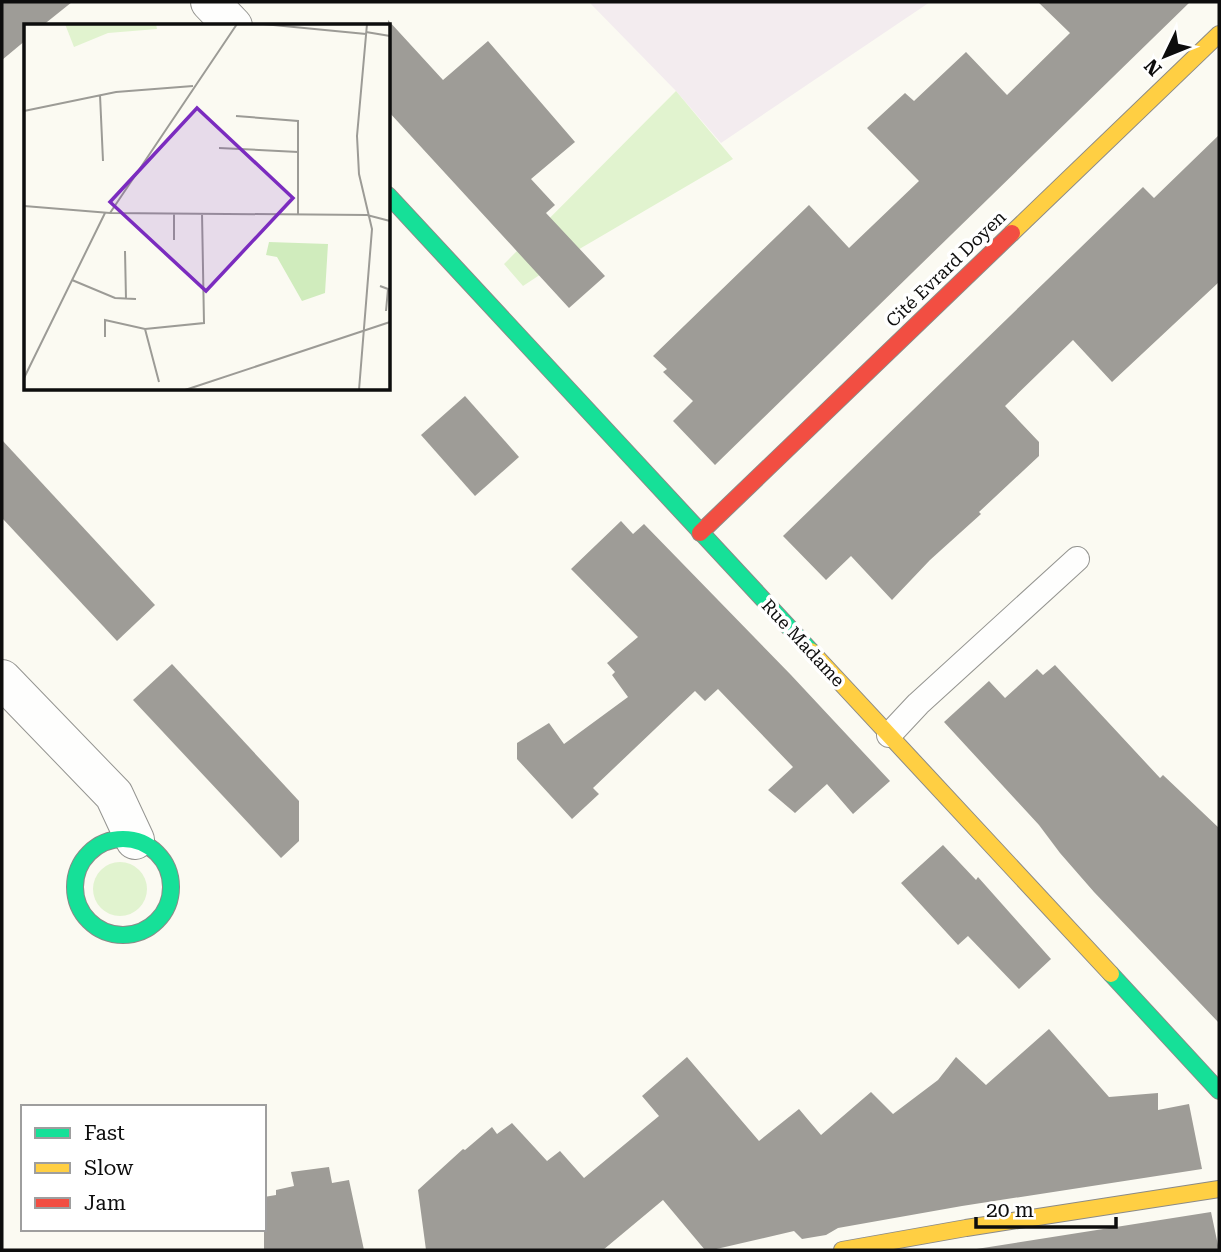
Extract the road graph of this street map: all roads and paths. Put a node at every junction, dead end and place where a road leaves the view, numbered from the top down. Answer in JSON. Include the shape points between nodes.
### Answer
{"nodes":[{"id":1,"x":210,"y":2,"type":"edge"},
{"id":2,"x":231,"y":24,"type":"edge"},
{"id":3,"x":1219,"y":34,"type":"edge"},
{"id":4,"x":390,"y":197,"type":"edge"},
{"id":5,"x":699,"y":533,"type":"junction"},
{"id":6,"x":1077,"y":559,"type":"dead end"},
{"id":7,"x":2,"y":678,"type":"edge"},
{"id":8,"x":889,"y":734,"type":"junction"},
{"id":9,"x":135,"y":840,"type":"junction"},
{"id":10,"x":1219,"y":1091,"type":"edge"},
{"id":11,"x":1219,"y":1189,"type":"edge"},
{"id":12,"x":842,"y":1250,"type":"edge"}],
"edges":[{"from":1,"to":2,"type":"street"},
{"from":3,"to":5,"type":"street","name":"Cité Evrard Doyen"},
{"from":4,"to":5,"type":"street","name":"Rue Madame"},
{"from":5,"to":8,"type":"street","name":"Rue Madame"},
{"from":6,"to":8,"type":"lane"},
{"from":7,"to":9,"type":"street","via":[[114,795]]},
{"from":8,"to":10,"type":"street","name":"Rue Madame"},
{"from":9,"to":9,"type":"street","via":[[102,844],[79,867],[75,883],[84,915],[111,933],[128,935],[144,930],[167,907],[171,890],[162,859]]},
{"from":11,"to":12,"type":"street"}]}
